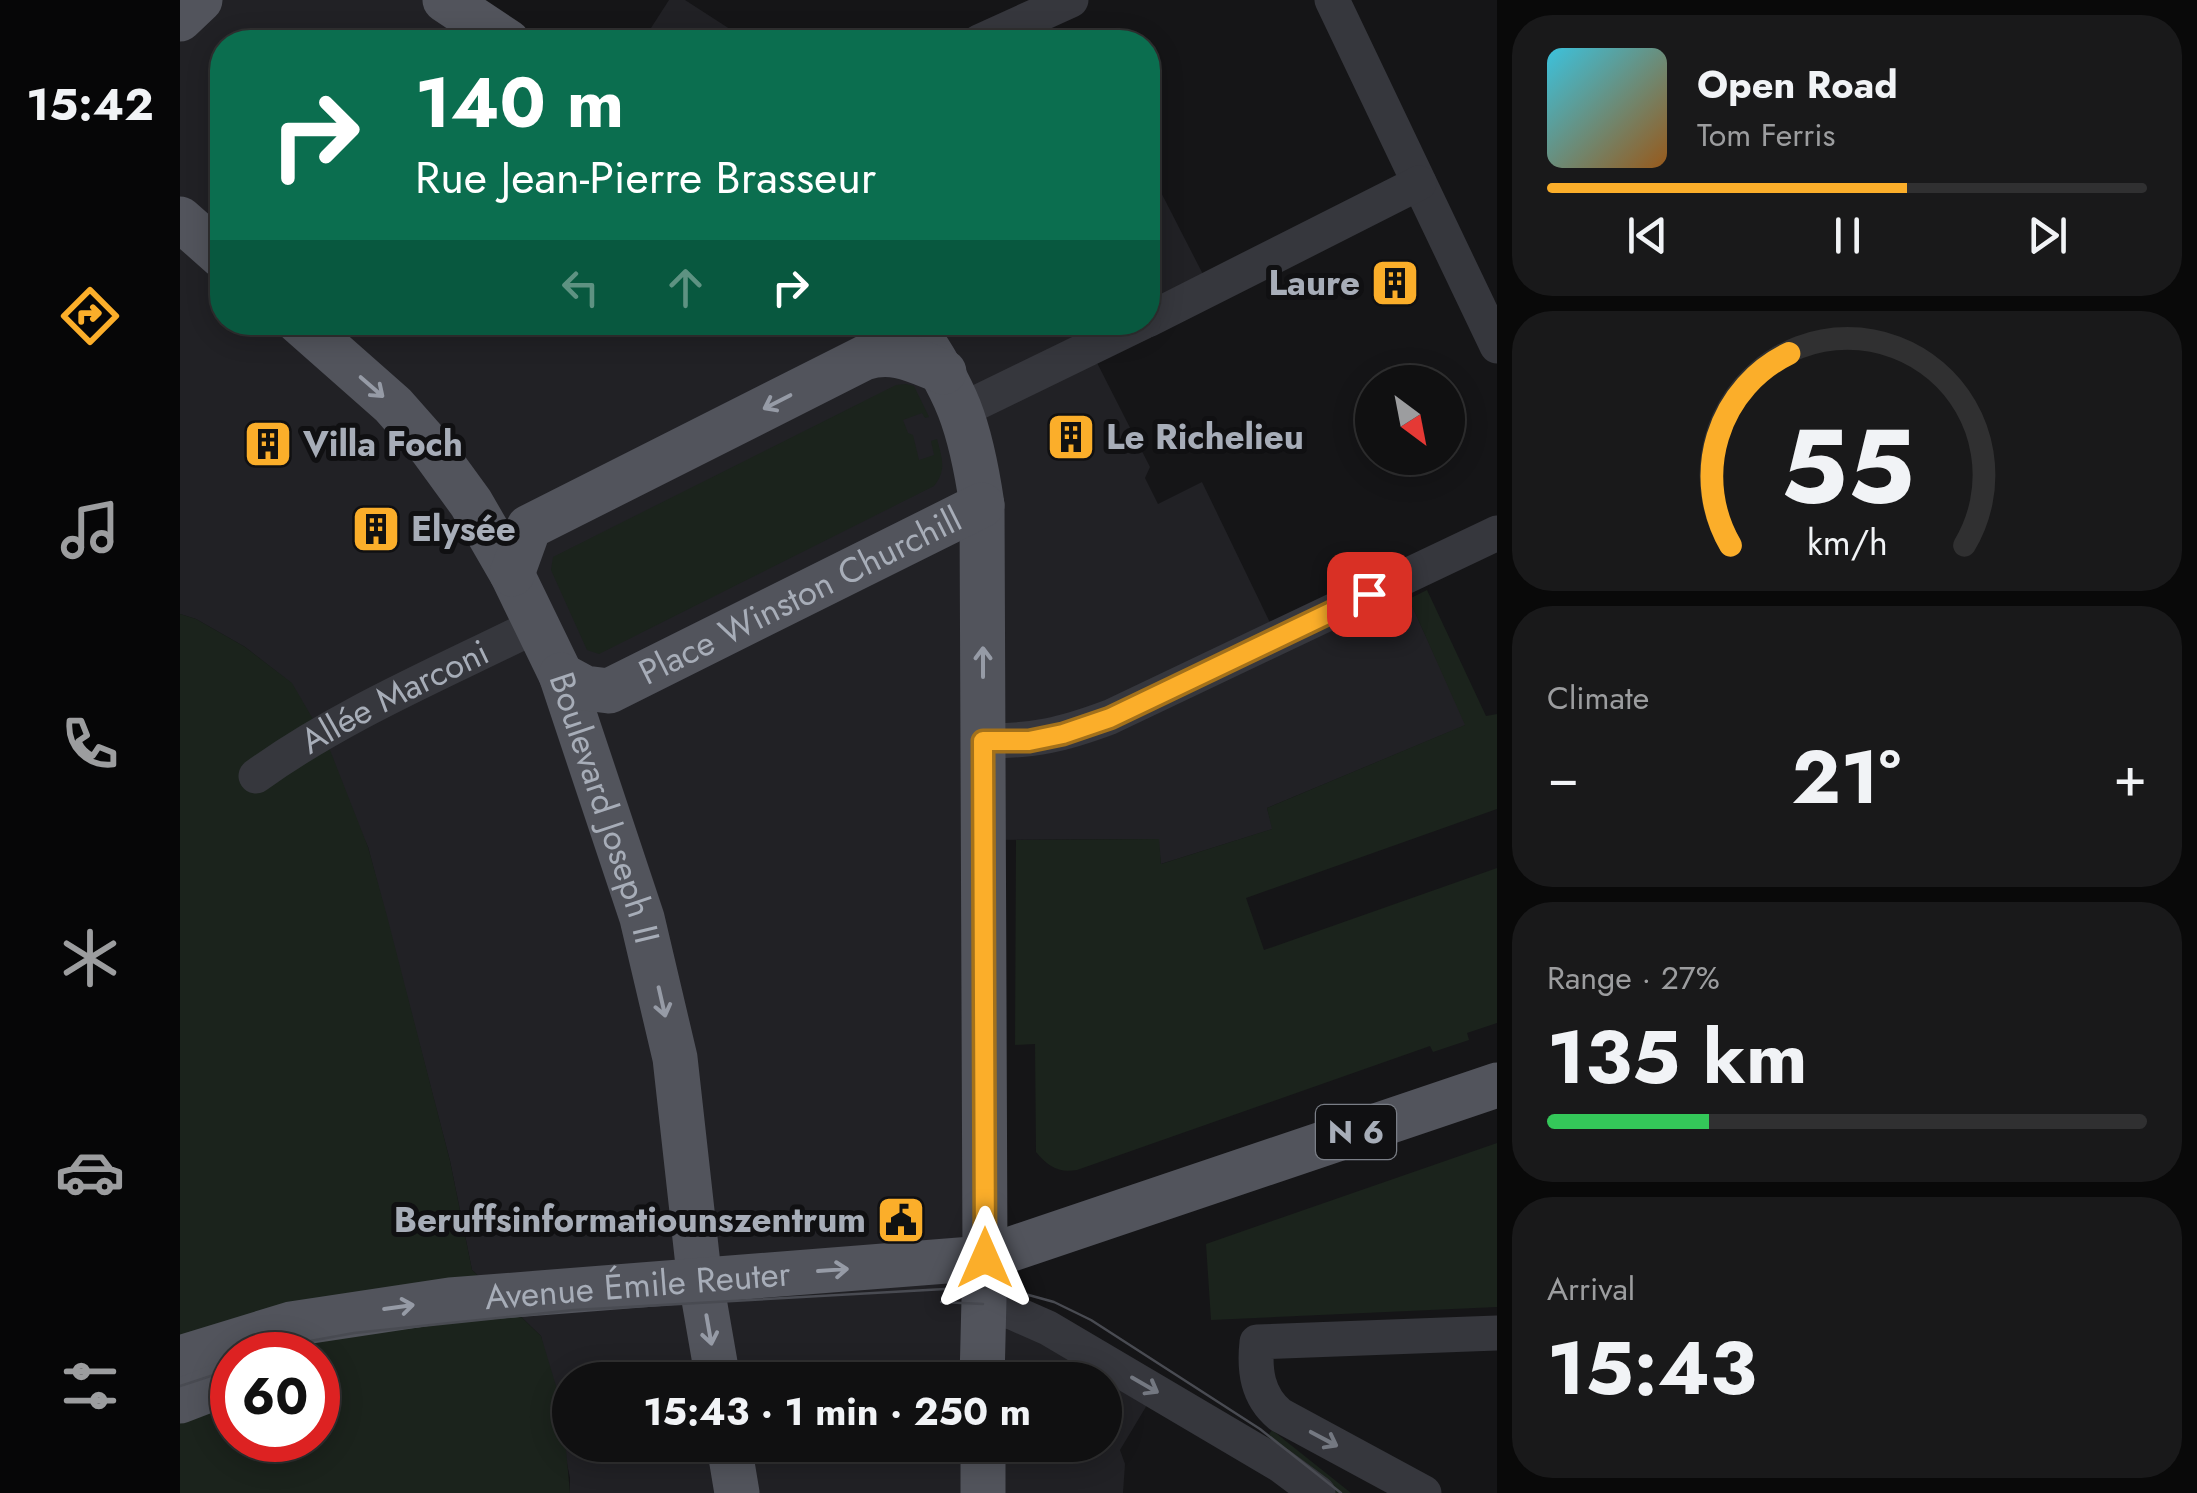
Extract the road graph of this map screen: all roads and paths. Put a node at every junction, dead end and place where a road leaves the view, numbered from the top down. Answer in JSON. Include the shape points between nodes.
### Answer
{"nodes":[{"id":1,"x":200,"y":0,"type":"edge"},
{"id":2,"x":1071,"y":0,"type":"edge"},
{"id":3,"x":1332,"y":0,"type":"edge"},
{"id":4,"x":454,"y":2,"type":"edge"},
{"id":5,"x":180,"y":20,"type":"edge"},
{"id":6,"x":492,"y":30,"type":"edge"},
{"id":7,"x":1005,"y":30,"type":"edge"},
{"id":8,"x":1419,"y":183,"type":"junction"},
{"id":9,"x":180,"y":219,"type":"edge"},
{"id":10,"x":210,"y":245,"type":"edge"},
{"id":11,"x":1160,"y":313,"type":"edge"},
{"id":12,"x":313,"y":335,"type":"edge"},
{"id":13,"x":918,"y":335,"type":"edge"},
{"id":14,"x":1107,"y":335,"type":"edge"},
{"id":15,"x":1497,"y":346,"type":"edge"},
{"id":16,"x":953,"y":391,"type":"junction"},
{"id":17,"x":982,"y":505,"type":"junction"},
{"id":18,"x":1497,"y":533,"type":"edge"},
{"id":19,"x":512,"y":574,"type":"junction"},
{"id":20,"x":538,"y":625,"type":"junction"},
{"id":21,"x":561,"y":676,"type":"junction"},
{"id":22,"x":983,"y":741,"type":"junction"},
{"id":23,"x":256,"y":776,"type":"dead end"},
{"id":24,"x":1497,"y":1084,"type":"edge"},
{"id":25,"x":985,"y":1236,"type":"junction"},
{"id":26,"x":701,"y":1280,"type":"junction"},
{"id":27,"x":982,"y":1304,"type":"junction"},
{"id":28,"x":346,"y":1314,"type":"junction"},
{"id":29,"x":310,"y":1332,"type":"edge"},
{"id":30,"x":1497,"y":1333,"type":"edge"},
{"id":31,"x":180,"y":1358,"type":"edge"},
{"id":32,"x":715,"y":1362,"type":"edge"},
{"id":33,"x":982,"y":1362,"type":"edge"},
{"id":34,"x":210,"y":1389,"type":"edge"},
{"id":35,"x":180,"y":1401,"type":"edge"},
{"id":36,"x":731,"y":1462,"type":"edge"},
{"id":37,"x":982,"y":1462,"type":"edge"},
{"id":38,"x":737,"y":1493,"type":"edge"},
{"id":39,"x":983,"y":1493,"type":"edge"},
{"id":40,"x":1318,"y":1493,"type":"edge"},
{"id":41,"x":1424,"y":1493,"type":"edge"}],
"edges":[{"from":1,"to":5,"type":"main road"},
{"from":2,"to":7,"type":"street"},
{"from":3,"to":8,"type":"street"},
{"from":4,"to":6,"type":"main road"},
{"from":8,"to":11,"type":"street"},
{"from":8,"to":15,"type":"street"},
{"from":9,"to":10,"type":"main road"},
{"from":12,"to":19,"type":"main road","name":"Boulevard Joseph II","one_way":true,"via":[[393,404],[431,448]]},
{"from":13,"to":16,"type":"main road"},
{"from":14,"to":16,"type":"street"},
{"from":16,"to":17,"type":"main road"},
{"from":16,"to":19,"type":"main road","one_way":true,"via":[[895,354],[864,358],[529,526]]},
{"from":17,"to":21,"type":"main road","name":"Place Winston Churchill","via":[[608,691]]},
{"from":22,"to":17,"type":"main road","one_way":true},
{"from":18,"to":22,"type":"street","via":[[1110,718],[1029,741]]},
{"from":19,"to":20,"type":"main road","name":"Boulevard Joseph II"},
{"from":20,"to":21,"type":"main road","name":"Boulevard Joseph II"},
{"from":20,"to":23,"type":"street","name":"Allée Marconi","via":[[339,724]]},
{"from":21,"to":26,"type":"main road","name":"Boulevard Joseph II","one_way":true,"via":[[642,918],[676,1058]]},
{"from":22,"to":25,"type":"main road"},
{"from":24,"to":25,"type":"main road","number":"N 6"},
{"from":26,"to":25,"type":"main road","name":"Avenue Émile Reuter","number":"N 6","one_way":true,"via":[[928,1263]]},
{"from":25,"to":27,"type":"main road"},
{"from":28,"to":26,"type":"main road","name":"Avenue Émile Reuter","number":"N 6","one_way":true},
{"from":26,"to":32,"type":"main road","name":"Boulevard Joseph II","one_way":true},
{"from":27,"to":33,"type":"main road"},
{"from":27,"to":40,"type":"street","one_way":true,"via":[[1048,1328]]},
{"from":28,"to":29,"type":"main road","name":"Avenue Émile Reuter","number":"N 6"},
{"from":28,"to":31,"type":"main road","name":"Avenue Émile Reuter","number":"N 6"},
{"from":30,"to":41,"type":"street","one_way":true,"via":[[1256,1342],[1256,1372],[1280,1415]]},
{"from":34,"to":35,"type":"main road"},
{"from":36,"to":38,"type":"main road"},
{"from":37,"to":39,"type":"main road"}]}
